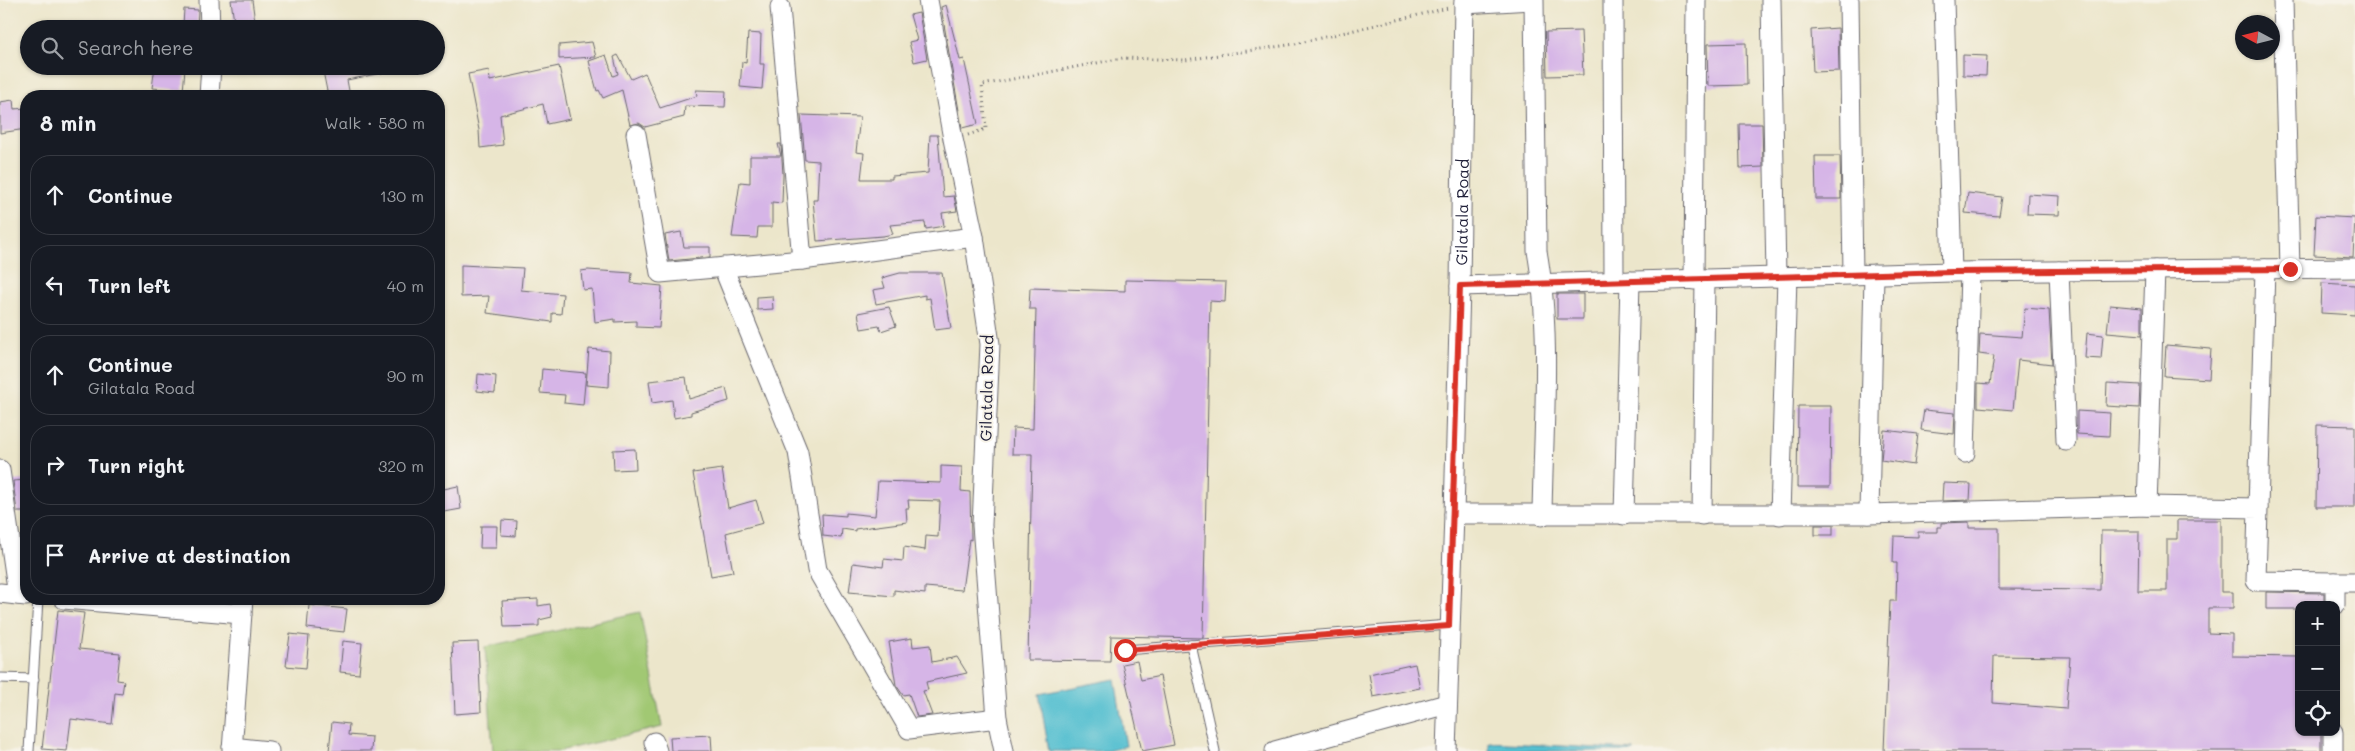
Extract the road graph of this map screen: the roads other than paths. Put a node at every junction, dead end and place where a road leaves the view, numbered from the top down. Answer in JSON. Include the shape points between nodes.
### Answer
{"nodes":[{"id":1,"x":209,"y":0,"type":"edge"},
{"id":2,"x":928,"y":0,"type":"edge"},
{"id":3,"x":1533,"y":0,"type":"edge"},
{"id":4,"x":1614,"y":0,"type":"edge"},
{"id":5,"x":1696,"y":0,"type":"edge"},
{"id":6,"x":1771,"y":0,"type":"edge"},
{"id":7,"x":1849,"y":0,"type":"edge"},
{"id":8,"x":1944,"y":0,"type":"edge"},
{"id":9,"x":2283,"y":0,"type":"edge"},
{"id":10,"x":1464,"y":2,"type":"edge"},
{"id":11,"x":780,"y":7,"type":"dead end"},
{"id":12,"x":210,"y":20,"type":"edge"},
{"id":13,"x":210,"y":75,"type":"edge"},
{"id":14,"x":209,"y":90,"type":"edge"},
{"id":15,"x":636,"y":134,"type":"dead end"},
{"id":16,"x":974,"y":237,"type":"junction"},
{"id":17,"x":802,"y":260,"type":"junction"},
{"id":18,"x":723,"y":267,"type":"junction"},
{"id":19,"x":2355,"y":268,"type":"edge"},
{"id":20,"x":2265,"y":269,"type":"junction"},
{"id":21,"x":2290,"y":269,"type":"junction"},
{"id":22,"x":2155,"y":270,"type":"junction"},
{"id":23,"x":2059,"y":271,"type":"junction"},
{"id":24,"x":1961,"y":272,"type":"junction"},
{"id":25,"x":1874,"y":274,"type":"junction"},
{"id":26,"x":1853,"y":275,"type":"junction"},
{"id":27,"x":1781,"y":277,"type":"junction"},
{"id":28,"x":1622,"y":280,"type":"junction"},
{"id":29,"x":1700,"y":280,"type":"junction"},
{"id":30,"x":1543,"y":284,"type":"junction"},
{"id":31,"x":1460,"y":286,"type":"junction"},
{"id":32,"x":2066,"y":441,"type":"dead end"},
{"id":33,"x":1965,"y":453,"type":"dead end"},
{"id":34,"x":0,"y":470,"type":"edge"},
{"id":35,"x":2146,"y":506,"type":"junction"},
{"id":36,"x":2258,"y":508,"type":"junction"},
{"id":37,"x":1454,"y":514,"type":"junction"},
{"id":38,"x":1780,"y":514,"type":"junction"},
{"id":39,"x":1870,"y":514,"type":"junction"},
{"id":40,"x":1624,"y":515,"type":"junction"},
{"id":41,"x":1702,"y":515,"type":"junction"},
{"id":42,"x":1542,"y":516,"type":"junction"},
{"id":43,"x":2335,"y":582,"type":"junction"},
{"id":44,"x":2355,"y":582,"type":"edge"},
{"id":45,"x":15,"y":595,"type":"edge"},
{"id":46,"x":2335,"y":601,"type":"edge"},
{"id":47,"x":38,"y":605,"type":"edge"},
{"id":48,"x":217,"y":605,"type":"edge"},
{"id":49,"x":243,"y":606,"type":"edge"},
{"id":50,"x":1449,"y":626,"type":"junction"},
{"id":51,"x":1191,"y":645,"type":"junction"},
{"id":52,"x":1125,"y":650,"type":"dead end"},
{"id":53,"x":0,"y":678,"type":"edge"},
{"id":54,"x":34,"y":679,"type":"junction"},
{"id":55,"x":1447,"y":704,"type":"junction"},
{"id":56,"x":997,"y":718,"type":"junction"},
{"id":57,"x":2333,"y":736,"type":"edge"},
{"id":58,"x":232,"y":749,"type":"edge"},
{"id":59,"x":29,"y":751,"type":"edge"},
{"id":60,"x":269,"y":751,"type":"edge"},
{"id":61,"x":1004,"y":751,"type":"edge"},
{"id":62,"x":1215,"y":751,"type":"edge"},
{"id":63,"x":1275,"y":751,"type":"edge"},
{"id":64,"x":1446,"y":751,"type":"edge"},
{"id":65,"x":2332,"y":751,"type":"edge"}],
"edges":[{"from":1,"to":12,"type":"street"},
{"from":2,"to":16,"type":"street","name":"Gilatala Road"},
{"from":3,"to":10,"type":"street"},
{"from":3,"to":30,"type":"street","via":[[1537,251]]},
{"from":4,"to":28,"type":"street"},
{"from":5,"to":29,"type":"street"},
{"from":6,"to":27,"type":"street"},
{"from":7,"to":26,"type":"street"},
{"from":8,"to":24,"type":"street"},
{"from":9,"to":21,"type":"street"},
{"from":10,"to":31,"type":"street","name":"Gilatala Road"},
{"from":11,"to":17,"type":"street"},
{"from":13,"to":14,"type":"street"},
{"from":15,"to":18,"type":"street","via":[[660,273]]},
{"from":16,"to":17,"type":"street"},
{"from":16,"to":56,"type":"street","name":"Gilatala Road","via":[[990,344],[982,525]]},
{"from":17,"to":18,"type":"street"},
{"from":18,"to":56,"type":"street","via":[[798,452],[817,570],[909,729]]},
{"from":19,"to":21,"type":"street"},
{"from":20,"to":21,"type":"street"},
{"from":20,"to":22,"type":"street"},
{"from":20,"to":36,"type":"street"},
{"from":22,"to":23,"type":"street"},
{"from":22,"to":35,"type":"street"},
{"from":23,"to":24,"type":"street"},
{"from":23,"to":32,"type":"street"},
{"from":24,"to":25,"type":"street"},
{"from":24,"to":33,"type":"street"},
{"from":25,"to":26,"type":"street"},
{"from":25,"to":39,"type":"street"},
{"from":26,"to":27,"type":"street"},
{"from":27,"to":29,"type":"street"},
{"from":27,"to":38,"type":"street"},
{"from":28,"to":29,"type":"street"},
{"from":28,"to":30,"type":"street"},
{"from":28,"to":40,"type":"street"},
{"from":29,"to":41,"type":"street"},
{"from":30,"to":31,"type":"street"},
{"from":30,"to":42,"type":"street"},
{"from":31,"to":37,"type":"street","name":"Gilatala Road"},
{"from":34,"to":45,"type":"street"},
{"from":35,"to":36,"type":"street"},
{"from":35,"to":39,"type":"street"},
{"from":36,"to":43,"type":"street","via":[[2256,581]]},
{"from":37,"to":42,"type":"street"},
{"from":37,"to":50,"type":"street","name":"Gilatala Road"},
{"from":38,"to":39,"type":"street"},
{"from":38,"to":41,"type":"street"},
{"from":40,"to":41,"type":"street"},
{"from":40,"to":42,"type":"street"},
{"from":43,"to":44,"type":"street"},
{"from":43,"to":46,"type":"street"},
{"from":47,"to":54,"type":"lane"},
{"from":48,"to":49,"type":"street"},
{"from":49,"to":58,"type":"street"},
{"from":50,"to":51,"type":"lane"},
{"from":50,"to":55,"type":"street","name":"Gilatala Road"},
{"from":51,"to":52,"type":"lane"},
{"from":51,"to":62,"type":"lane"},
{"from":53,"to":54,"type":"lane"},
{"from":54,"to":59,"type":"lane"},
{"from":55,"to":63,"type":"street"},
{"from":55,"to":64,"type":"street","name":"Gilatala Road"},
{"from":56,"to":61,"type":"street","name":"Gilatala Road"},
{"from":57,"to":65,"type":"street"},
{"from":58,"to":60,"type":"street"}]}
